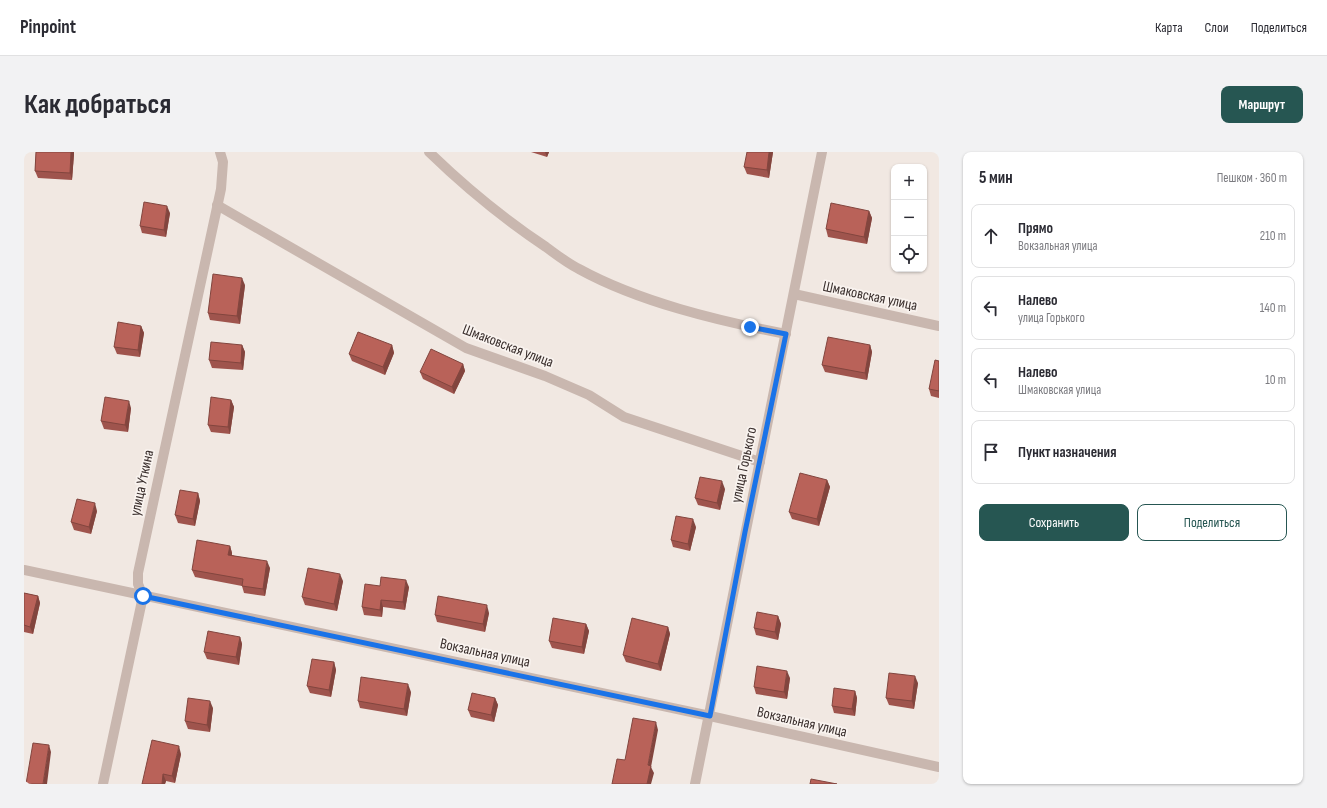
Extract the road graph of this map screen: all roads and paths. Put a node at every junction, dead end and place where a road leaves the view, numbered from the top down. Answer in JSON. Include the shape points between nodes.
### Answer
{"nodes":[{"id":1,"x":220,"y":152,"type":"edge"},
{"id":2,"x":429,"y":152,"type":"edge"},
{"id":3,"x":822,"y":152,"type":"edge"},
{"id":4,"x":217,"y":205,"type":"junction"},
{"id":5,"x":794,"y":294,"type":"junction"},
{"id":6,"x":939,"y":326,"type":"edge"},
{"id":7,"x":786,"y":334,"type":"junction"},
{"id":8,"x":760,"y":462,"type":"junction"},
{"id":9,"x":24,"y":570,"type":"edge"},
{"id":10,"x":143,"y":596,"type":"junction"},
{"id":11,"x":710,"y":716,"type":"junction"},
{"id":12,"x":939,"y":768,"type":"edge"},
{"id":13,"x":103,"y":784,"type":"edge"},
{"id":14,"x":696,"y":784,"type":"edge"}],
"edges":[{"from":1,"to":4,"type":"street","name":"улица Уткина","via":[[221,189]]},
{"from":2,"to":7,"type":"street","via":[[461,184],[578,269],[623,289],[686,311]]},
{"from":3,"to":5,"type":"street","name":"улица Горького"},
{"from":4,"to":8,"type":"street","name":"Шмаковская улица","via":[[466,348],[582,392],[624,417]]},
{"from":4,"to":10,"type":"street","name":"улица Уткина","via":[[138,573],[138,584]]},
{"from":5,"to":6,"type":"street","name":"Шмаковская улица"},
{"from":5,"to":7,"type":"street","name":"улица Горького"},
{"from":7,"to":8,"type":"street","name":"улица Горького"},
{"from":8,"to":11,"type":"street","name":"улица Горького"},
{"from":9,"to":10,"type":"street","name":"Вокзальная улица"},
{"from":10,"to":11,"type":"street","name":"Вокзальная улица"},
{"from":10,"to":13,"type":"street","name":"улица Уткина"},
{"from":11,"to":12,"type":"street","name":"Вокзальная улица"},
{"from":11,"to":14,"type":"street","name":"улица Горького"}]}
